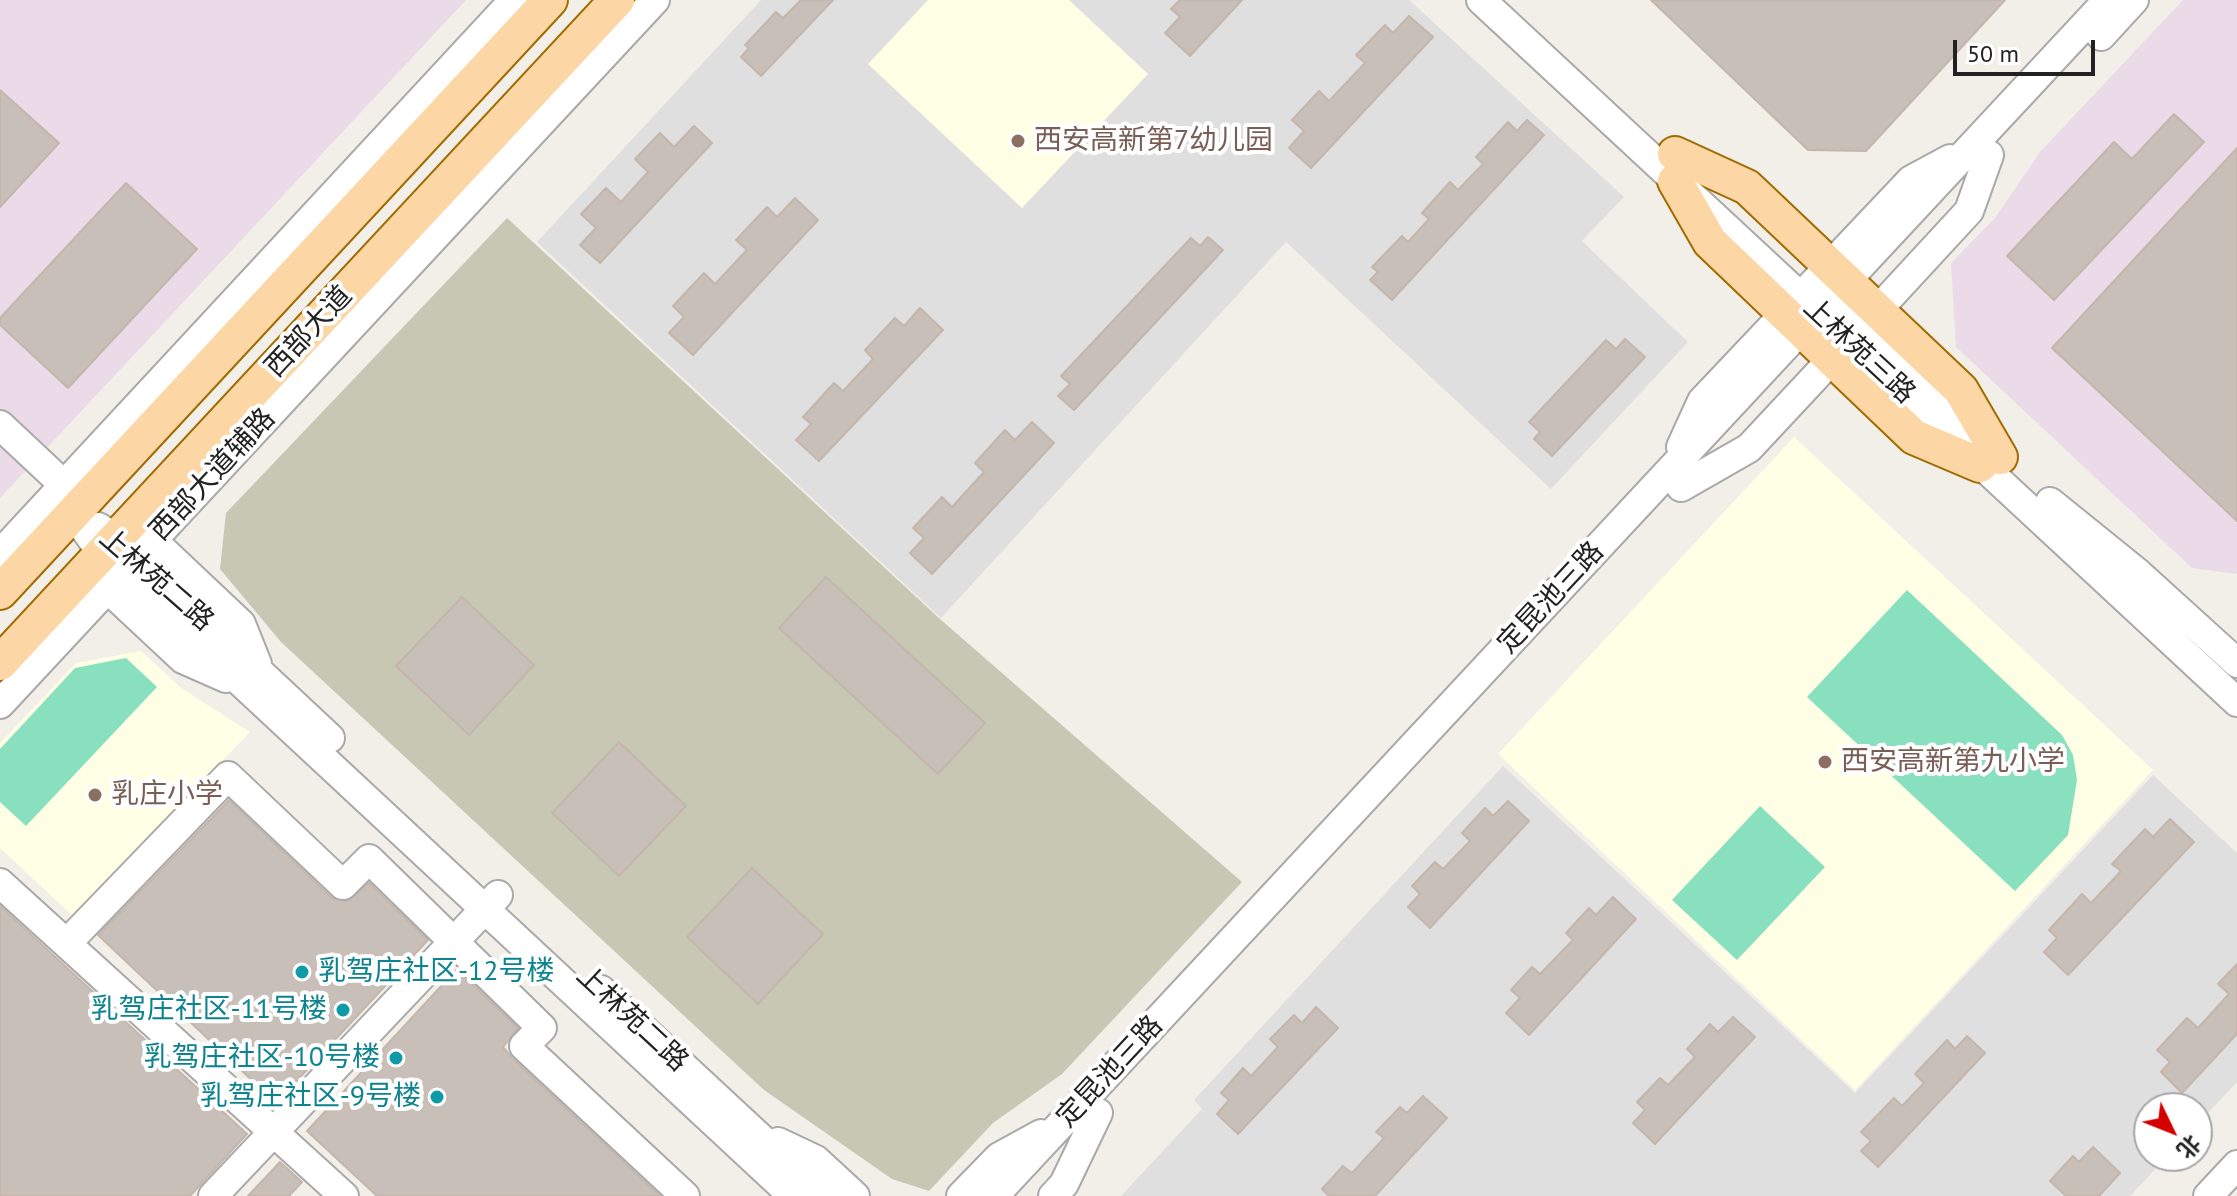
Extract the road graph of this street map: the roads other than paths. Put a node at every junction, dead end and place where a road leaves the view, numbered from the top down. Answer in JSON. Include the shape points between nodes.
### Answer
{"nodes":[{"id":1,"x":514,"y":0,"type":"edge"},
{"id":2,"x":550,"y":0,"type":"edge"},
{"id":3,"x":617,"y":0,"type":"edge"},
{"id":4,"x":655,"y":0,"type":"edge"},
{"id":5,"x":1481,"y":0,"type":"edge"},
{"id":6,"x":1510,"y":0,"type":"edge"},
{"id":7,"x":2108,"y":0,"type":"edge"},
{"id":8,"x":2134,"y":0,"type":"edge"},
{"id":9,"x":1980,"y":151,"type":"junction"},
{"id":10,"x":1675,"y":167,"type":"junction"},
{"id":11,"x":1831,"y":312,"type":"junction"},
{"id":12,"x":0,"y":425,"type":"edge"},
{"id":13,"x":1990,"y":461,"type":"junction"},
{"id":14,"x":1676,"y":478,"type":"junction"},
{"id":15,"x":69,"y":499,"type":"junction"},
{"id":16,"x":0,"y":554,"type":"edge"},
{"id":17,"x":123,"y":558,"type":"junction"},
{"id":18,"x":0,"y":592,"type":"edge"},
{"id":19,"x":0,"y":663,"type":"edge"},
{"id":20,"x":2234,"y":674,"type":"edge"},
{"id":21,"x":254,"y":680,"type":"junction"},
{"id":22,"x":0,"y":704,"type":"edge"},
{"id":23,"x":0,"y":883,"type":"edge"},
{"id":24,"x":492,"y":901,"type":"junction"},
{"id":25,"x":67,"y":943,"type":"junction"},
{"id":26,"x":452,"y":943,"type":"junction"},
{"id":27,"x":1098,"y":1113,"type":"junction"},
{"id":28,"x":1063,"y":1122,"type":"junction"},
{"id":29,"x":750,"y":1128,"type":"junction"},
{"id":30,"x":274,"y":1130,"type":"junction"},
{"id":31,"x":752,"y":1157,"type":"junction"},
{"id":32,"x":2237,"y":1165,"type":"edge"},
{"id":33,"x":2237,"y":1191,"type":"edge"},
{"id":34,"x":213,"y":1196,"type":"edge"},
{"id":35,"x":344,"y":1196,"type":"edge"},
{"id":36,"x":685,"y":1196,"type":"edge"},
{"id":37,"x":773,"y":1196,"type":"edge"},
{"id":38,"x":793,"y":1196,"type":"edge"},
{"id":39,"x":823,"y":1196,"type":"edge"},
{"id":40,"x":855,"y":1196,"type":"edge"},
{"id":41,"x":961,"y":1196,"type":"edge"},
{"id":42,"x":994,"y":1196,"type":"edge"},
{"id":43,"x":1021,"y":1196,"type":"edge"},
{"id":44,"x":1053,"y":1196,"type":"edge"},
{"id":45,"x":2208,"y":1196,"type":"edge"},
{"id":46,"x":2233,"y":1196,"type":"edge"}],
"edges":[{"from":1,"to":15,"type":"street"},
{"from":2,"to":15,"type":"main road","name":"西部大道"},
{"from":3,"to":17,"type":"main road","name":"西部大道"},
{"from":4,"to":17,"type":"street","name":"西部大道辅路"},
{"from":5,"to":10,"type":"street"},
{"from":6,"to":10,"type":"street"},
{"from":7,"to":9,"type":"street","name":"定昆池三路"},
{"from":8,"to":9,"type":"street","name":"定昆池三路"},
{"from":9,"to":11,"type":"street","name":"定昆池三路"},
{"from":9,"to":11,"type":"street","via":[[1969,211]]},
{"from":10,"to":11,"type":"main road","via":[[1710,242]]},
{"from":10,"to":11,"type":"main road","via":[[1747,187]]},
{"from":11,"to":13,"type":"main road","via":[[1961,390]]},
{"from":11,"to":13,"type":"main road","via":[[1914,437]]},
{"from":11,"to":14,"type":"street","name":"定昆池三路"},
{"from":11,"to":14,"type":"street","via":[[1702,401]]},
{"from":12,"to":15,"type":"street","name":"上林苑二路"},
{"from":13,"to":20,"type":"street","via":[[2139,574]]},
{"from":14,"to":27,"type":"street","name":"定昆池三路"},
{"from":14,"to":28,"type":"street","name":"定昆池三路"},
{"from":15,"to":16,"type":"street"},
{"from":15,"to":17,"type":"street","name":"上林苑二路"},
{"from":15,"to":18,"type":"main road","name":"西部大道"},
{"from":17,"to":19,"type":"main road","name":"西部大道"},
{"from":17,"to":21,"type":"street","name":"上林苑二路"},
{"from":17,"to":21,"type":"street","via":[[183,659]]},
{"from":17,"to":22,"type":"street","name":"西部大道辅路"},
{"from":21,"to":24,"type":"street","name":"上林苑二路"},
{"from":23,"to":25,"type":"street"},
{"from":24,"to":26,"type":"street"},
{"from":24,"to":29,"type":"street","name":"上林苑二路"},
{"from":24,"to":31,"type":"street","name":"上林苑二路"},
{"from":25,"to":26,"type":"street","via":[[228,776],[343,885],[369,859]]},
{"from":25,"to":30,"type":"street"},
{"from":26,"to":30,"type":"street"},
{"from":26,"to":36,"type":"street","via":[[542,1028],[524,1046]]},
{"from":27,"to":43,"type":"street","name":"定昆池三路"},
{"from":27,"to":44,"type":"street"},
{"from":28,"to":41,"type":"street","via":[[999,1157]]},
{"from":28,"to":42,"type":"street","name":"定昆池三路"},
{"from":29,"to":39,"type":"street","name":"上林苑二路"},
{"from":29,"to":40,"type":"street","via":[[816,1160]]},
{"from":30,"to":34,"type":"street"},
{"from":30,"to":35,"type":"street"},
{"from":31,"to":37,"type":"street"},
{"from":31,"to":38,"type":"street","name":"上林苑二路"},
{"from":32,"to":45,"type":"street"},
{"from":33,"to":46,"type":"street"}]}
